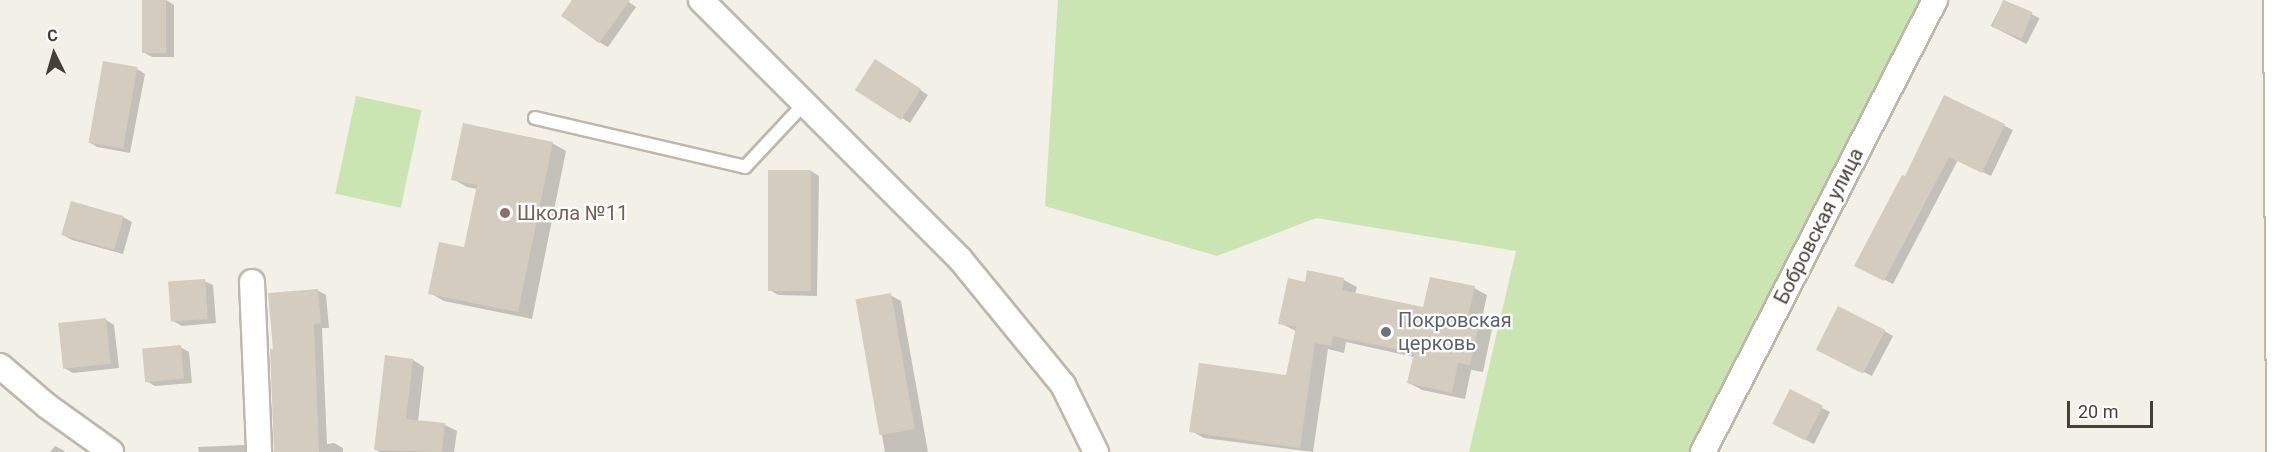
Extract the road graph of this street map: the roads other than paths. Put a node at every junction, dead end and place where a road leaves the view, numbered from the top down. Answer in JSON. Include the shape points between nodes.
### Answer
{"nodes":[{"id":1,"x":701,"y":0,"type":"edge"},
{"id":2,"x":1935,"y":0,"type":"edge"},
{"id":3,"x":2276,"y":0,"type":"edge"},
{"id":4,"x":804,"y":105,"type":"junction"},
{"id":5,"x":535,"y":118,"type":"dead end"},
{"id":6,"x":252,"y":282,"type":"dead end"},
{"id":7,"x":0,"y":366,"type":"edge"},
{"id":8,"x":111,"y":452,"type":"edge"},
{"id":9,"x":259,"y":452,"type":"edge"},
{"id":10,"x":1096,"y":452,"type":"edge"},
{"id":11,"x":1703,"y":452,"type":"edge"},
{"id":12,"x":2279,"y":452,"type":"edge"}],
"edges":[{"from":1,"to":4,"type":"street"},
{"from":2,"to":11,"type":"street","name":"Бобровская улица"},
{"from":3,"to":12,"type":"street"},
{"from":4,"to":5,"type":"lane","via":[[745,167]]},
{"from":4,"to":10,"type":"street","via":[[960,260],[1063,385]]},
{"from":6,"to":9,"type":"street"},
{"from":7,"to":8,"type":"street"}]}
